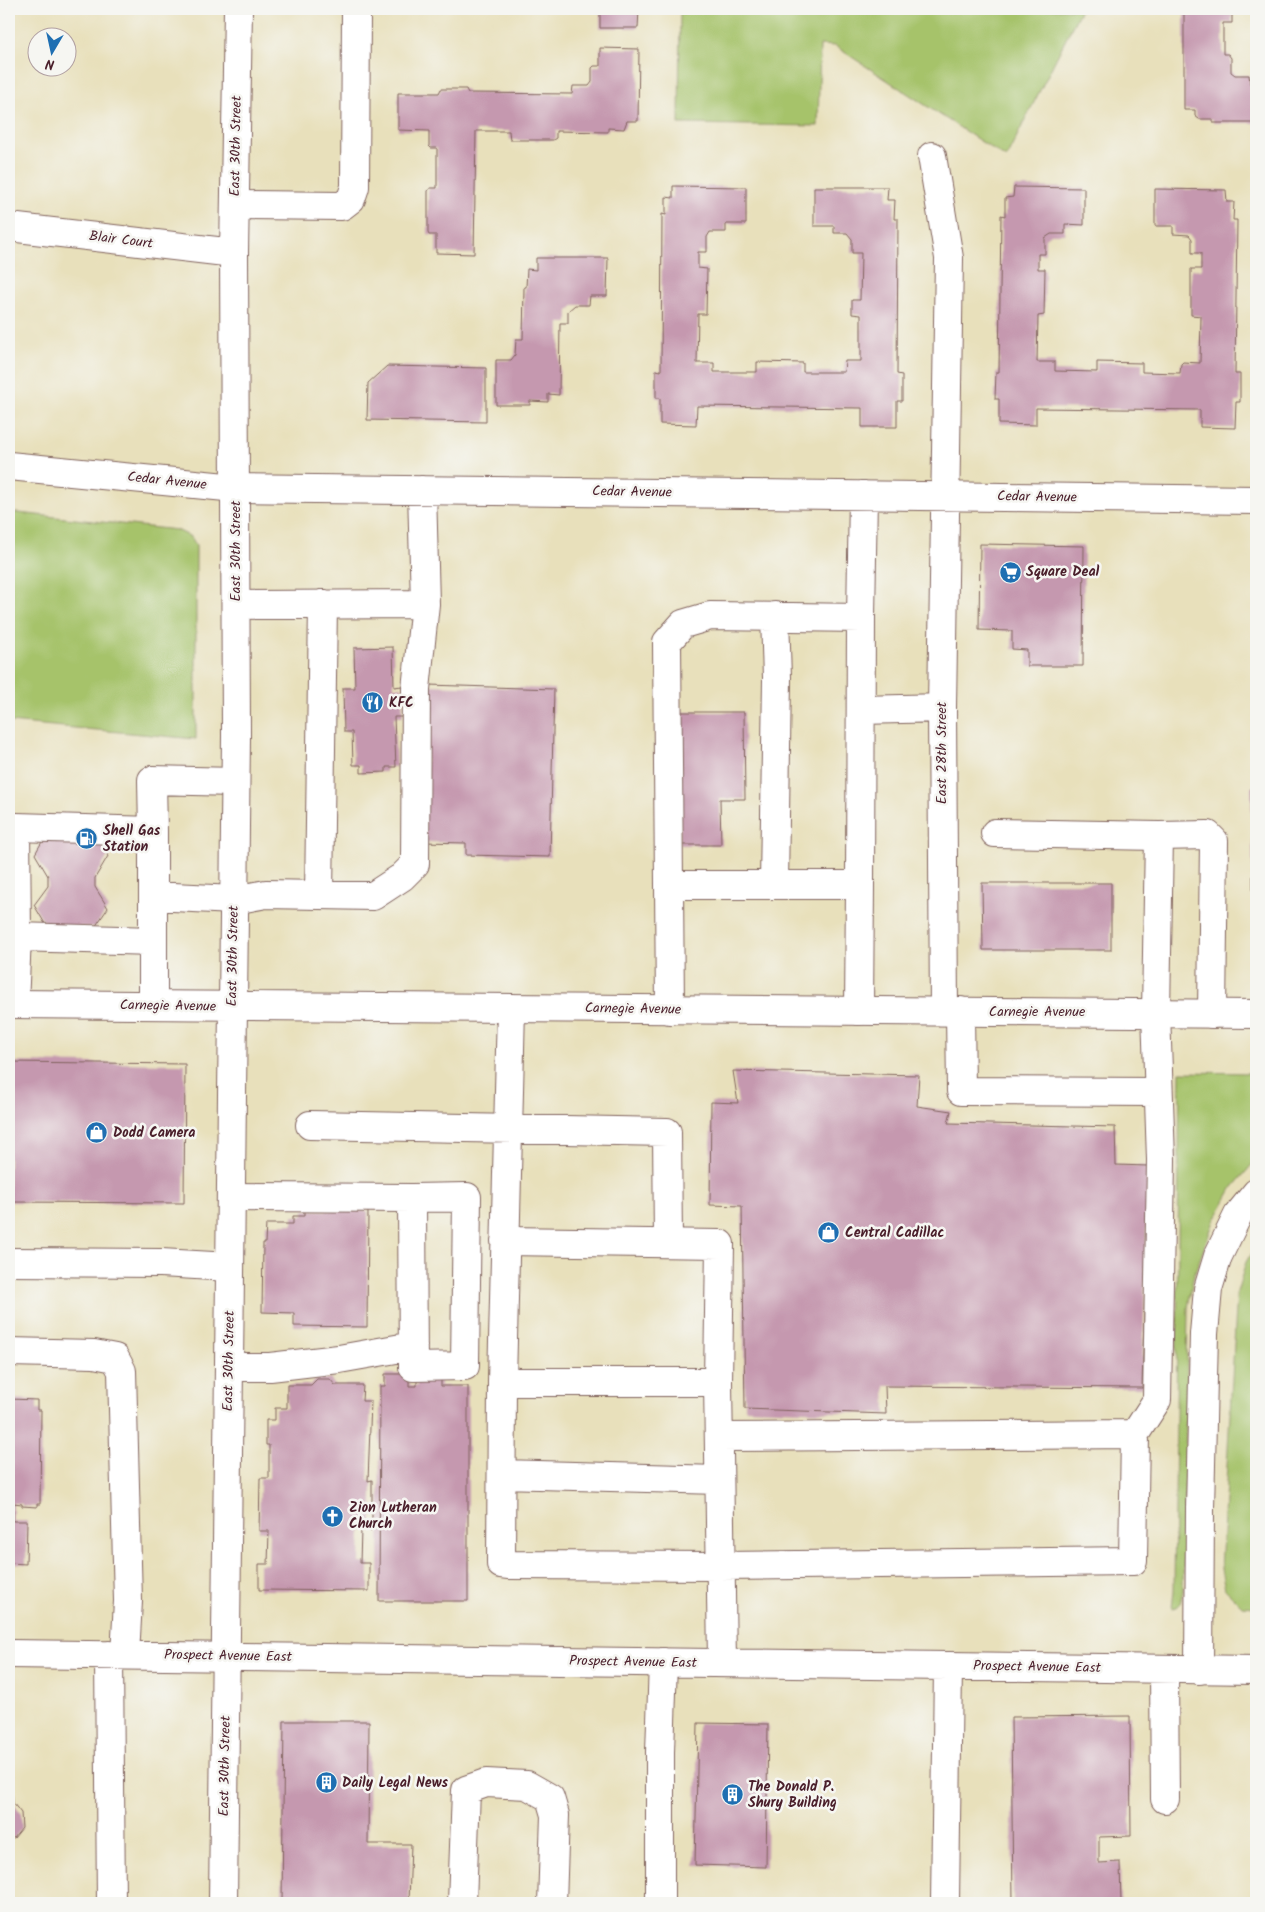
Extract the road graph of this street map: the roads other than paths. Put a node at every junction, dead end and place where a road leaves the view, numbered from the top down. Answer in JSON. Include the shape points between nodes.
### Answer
{"nodes":[{"id":1,"x":238,"y":9,"type":"edge"},
{"id":2,"x":356,"y":9,"type":"edge"},
{"id":3,"x":932,"y":156,"type":"dead end"},
{"id":4,"x":235,"y":205,"type":"junction"},
{"id":5,"x":9,"y":227,"type":"edge"},
{"id":6,"x":234,"y":253,"type":"junction"},
{"id":7,"x":9,"y":466,"type":"edge"},
{"id":8,"x":236,"y":488,"type":"junction"},
{"id":9,"x":422,"y":490,"type":"junction"},
{"id":10,"x":863,"y":495,"type":"junction"},
{"id":11,"x":944,"y":496,"type":"junction"},
{"id":12,"x":1256,"y":500,"type":"edge"},
{"id":13,"x":324,"y":604,"type":"junction"},
{"id":14,"x":425,"y":604,"type":"junction"},
{"id":15,"x":236,"y":605,"type":"junction"},
{"id":16,"x":775,"y":616,"type":"junction"},
{"id":17,"x":860,"y":618,"type":"junction"},
{"id":18,"x":942,"y":708,"type":"junction"},
{"id":19,"x":861,"y":710,"type":"junction"},
{"id":20,"x":236,"y":782,"type":"junction"},
{"id":21,"x":152,"y":831,"type":"junction"},
{"id":22,"x":995,"y":833,"type":"dead end"},
{"id":23,"x":1159,"y":836,"type":"junction"},
{"id":24,"x":669,"y":885,"type":"junction"},
{"id":25,"x":774,"y":885,"type":"junction"},
{"id":26,"x":860,"y":885,"type":"junction"},
{"id":27,"x":319,"y":895,"type":"junction"},
{"id":28,"x":152,"y":896,"type":"junction"},
{"id":29,"x":234,"y":900,"type":"junction"},
{"id":30,"x":16,"y":937,"type":"junction"},
{"id":31,"x":153,"y":940,"type":"junction"},
{"id":32,"x":12,"y":1004,"type":"edge"},
{"id":33,"x":153,"y":1005,"type":"junction"},
{"id":34,"x":232,"y":1006,"type":"junction"},
{"id":35,"x":511,"y":1008,"type":"junction"},
{"id":36,"x":670,"y":1010,"type":"junction"},
{"id":37,"x":859,"y":1011,"type":"junction"},
{"id":38,"x":952,"y":1011,"type":"junction"},
{"id":39,"x":1156,"y":1012,"type":"junction"},
{"id":40,"x":1212,"y":1014,"type":"junction"},
{"id":41,"x":1256,"y":1014,"type":"edge"},
{"id":42,"x":1158,"y":1092,"type":"junction"},
{"id":43,"x":310,"y":1126,"type":"dead end"},
{"id":44,"x":508,"y":1130,"type":"junction"},
{"id":45,"x":1256,"y":1193,"type":"edge"},
{"id":46,"x":231,"y":1197,"type":"junction"},
{"id":47,"x":412,"y":1198,"type":"junction"},
{"id":48,"x":505,"y":1241,"type":"junction"},
{"id":49,"x":668,"y":1243,"type":"junction"},
{"id":50,"x":9,"y":1262,"type":"edge"},
{"id":51,"x":230,"y":1267,"type":"junction"},
{"id":52,"x":413,"y":1346,"type":"junction"},
{"id":53,"x":9,"y":1352,"type":"edge"},
{"id":54,"x":229,"y":1366,"type":"junction"},
{"id":55,"x":502,"y":1382,"type":"junction"},
{"id":56,"x":718,"y":1382,"type":"junction"},
{"id":57,"x":1135,"y":1434,"type":"junction"},
{"id":58,"x":718,"y":1437,"type":"junction"},
{"id":59,"x":502,"y":1474,"type":"junction"},
{"id":60,"x":719,"y":1480,"type":"junction"},
{"id":61,"x":720,"y":1566,"type":"junction"},
{"id":62,"x":9,"y":1654,"type":"edge"},
{"id":63,"x":117,"y":1655,"type":"junction"},
{"id":64,"x":226,"y":1656,"type":"junction"},
{"id":65,"x":663,"y":1662,"type":"junction"},
{"id":66,"x":722,"y":1663,"type":"junction"},
{"id":67,"x":948,"y":1666,"type":"junction"},
{"id":68,"x":1164,"y":1669,"type":"junction"},
{"id":69,"x":1199,"y":1670,"type":"junction"},
{"id":70,"x":1256,"y":1670,"type":"edge"},
{"id":71,"x":1165,"y":1799,"type":"dead end"},
{"id":72,"x":111,"y":1903,"type":"edge"},
{"id":73,"x":223,"y":1903,"type":"edge"},
{"id":74,"x":462,"y":1903,"type":"edge"},
{"id":75,"x":552,"y":1903,"type":"edge"},
{"id":76,"x":660,"y":1903,"type":"edge"},
{"id":77,"x":945,"y":1903,"type":"edge"}],
"edges":[{"from":1,"to":4,"type":"main road","name":"East 30th Street"},
{"from":2,"to":4,"type":"main road","via":[[356,187],[351,199],[342,206]]},
{"from":3,"to":11,"type":"main road","name":"East 28th Street","via":[[949,258]]},
{"from":4,"to":6,"type":"main road","name":"East 30th Street"},
{"from":5,"to":6,"type":"main road","name":"Blair Court"},
{"from":6,"to":8,"type":"main road","name":"East 30th Street"},
{"from":7,"to":8,"type":"main road","name":"Cedar Avenue"},
{"from":8,"to":9,"type":"main road","name":"Cedar Avenue"},
{"from":8,"to":15,"type":"main road","name":"East 30th Street"},
{"from":9,"to":10,"type":"main road","name":"Cedar Avenue"},
{"from":9,"to":14,"type":"main road"},
{"from":10,"to":11,"type":"main road","name":"Cedar Avenue"},
{"from":10,"to":17,"type":"main road"},
{"from":11,"to":12,"type":"main road","name":"Cedar Avenue"},
{"from":11,"to":18,"type":"main road","name":"East 28th Street"},
{"from":13,"to":14,"type":"main road"},
{"from":13,"to":15,"type":"main road"},
{"from":13,"to":27,"type":"main road"},
{"from":14,"to":27,"type":"main road","via":[[416,689],[415,864],[373,896]]},
{"from":15,"to":20,"type":"main road","name":"East 30th Street"},
{"from":16,"to":17,"type":"main road"},
{"from":16,"to":24,"type":"main road","via":[[710,616],[683,624],[667,642]]},
{"from":16,"to":25,"type":"main road","via":[[778,678]]},
{"from":17,"to":19,"type":"main road"},
{"from":18,"to":19,"type":"main road"},
{"from":18,"to":38,"type":"main road","name":"East 28th Street"},
{"from":19,"to":26,"type":"main road"},
{"from":20,"to":21,"type":"main road","via":[[152,780]]},
{"from":20,"to":29,"type":"main road","name":"East 30th Street"},
{"from":21,"to":28,"type":"main road"},
{"from":21,"to":30,"type":"main road","via":[[16,827]]},
{"from":22,"to":23,"type":"main road"},
{"from":23,"to":39,"type":"main road"},
{"from":23,"to":40,"type":"main road","via":[[1208,835],[1214,840]]},
{"from":24,"to":25,"type":"main road"},
{"from":24,"to":36,"type":"main road"},
{"from":25,"to":26,"type":"main road"},
{"from":26,"to":37,"type":"main road"},
{"from":27,"to":29,"type":"main road","via":[[266,894]]},
{"from":28,"to":29,"type":"main road"},
{"from":28,"to":31,"type":"main road"},
{"from":29,"to":34,"type":"main road","name":"East 30th Street"},
{"from":30,"to":31,"type":"main road"},
{"from":30,"to":32,"type":"main road"},
{"from":31,"to":33,"type":"main road"},
{"from":32,"to":33,"type":"main road","name":"Carnegie Avenue"},
{"from":33,"to":34,"type":"main road","name":"Carnegie Avenue"},
{"from":34,"to":35,"type":"main road","name":"Carnegie Avenue"},
{"from":34,"to":46,"type":"main road","name":"East 30th Street"},
{"from":35,"to":36,"type":"main road","name":"Carnegie Avenue"},
{"from":35,"to":44,"type":"main road"},
{"from":36,"to":37,"type":"main road","name":"Carnegie Avenue"},
{"from":37,"to":38,"type":"main road","name":"Carnegie Avenue"},
{"from":38,"to":39,"type":"main road","name":"Carnegie Avenue"},
{"from":38,"to":42,"type":"main road","name":"East 28th Street","via":[[962,1091]]},
{"from":39,"to":40,"type":"main road","name":"Carnegie Avenue"},
{"from":39,"to":42,"type":"main road"},
{"from":40,"to":41,"type":"main road","name":"Carnegie Avenue"},
{"from":42,"to":57,"type":"main road","via":[[1161,1160],[1157,1400]]},
{"from":43,"to":44,"type":"main road"},
{"from":44,"to":48,"type":"main road"},
{"from":44,"to":49,"type":"main road","via":[[667,1132]]},
{"from":45,"to":69,"type":"main road","via":[[1238,1215],[1218,1256],[1208,1289],[1204,1334]]},
{"from":46,"to":47,"type":"main road"},
{"from":46,"to":51,"type":"main road","name":"East 30th Street"},
{"from":47,"to":52,"type":"main road"},
{"from":47,"to":52,"type":"main road","via":[[467,1197],[464,1366],[413,1367]]},
{"from":48,"to":49,"type":"main road"},
{"from":48,"to":55,"type":"main road"},
{"from":49,"to":56,"type":"main road","via":[[720,1244]]},
{"from":50,"to":51,"type":"main road"},
{"from":51,"to":54,"type":"main road","name":"East 30th Street"},
{"from":52,"to":54,"type":"main road","via":[[270,1367]]},
{"from":53,"to":63,"type":"main road","via":[[94,1354],[115,1358],[122,1371],[128,1601]]},
{"from":54,"to":64,"type":"main road","name":"East 30th Street"},
{"from":55,"to":56,"type":"main road"},
{"from":55,"to":59,"type":"main road"},
{"from":56,"to":58,"type":"main road"},
{"from":57,"to":58,"type":"main road"},
{"from":57,"to":61,"type":"main road","via":[[1133,1561]]},
{"from":58,"to":60,"type":"main road"},
{"from":59,"to":60,"type":"main road"},
{"from":59,"to":61,"type":"main road","via":[[501,1564]]},
{"from":60,"to":61,"type":"main road"},
{"from":61,"to":66,"type":"main road"},
{"from":62,"to":63,"type":"main road","name":"Prospect Avenue East"},
{"from":63,"to":64,"type":"main road","name":"Prospect Avenue East"},
{"from":63,"to":72,"type":"main road"},
{"from":64,"to":65,"type":"main road","name":"Prospect Avenue East"},
{"from":64,"to":73,"type":"main road","name":"East 30th Street"},
{"from":65,"to":66,"type":"main road","name":"Prospect Avenue East"},
{"from":65,"to":76,"type":"main road"},
{"from":66,"to":67,"type":"main road","name":"Prospect Avenue East"},
{"from":67,"to":68,"type":"main road","name":"Prospect Avenue East"},
{"from":67,"to":77,"type":"main road"},
{"from":68,"to":69,"type":"main road","name":"Prospect Avenue East"},
{"from":68,"to":71,"type":"main road"},
{"from":69,"to":70,"type":"main road","name":"Prospect Avenue East"},
{"from":74,"to":75,"type":"main road","via":[[466,1790],[486,1783],[527,1785],[550,1798],[555,1815]]}]}
